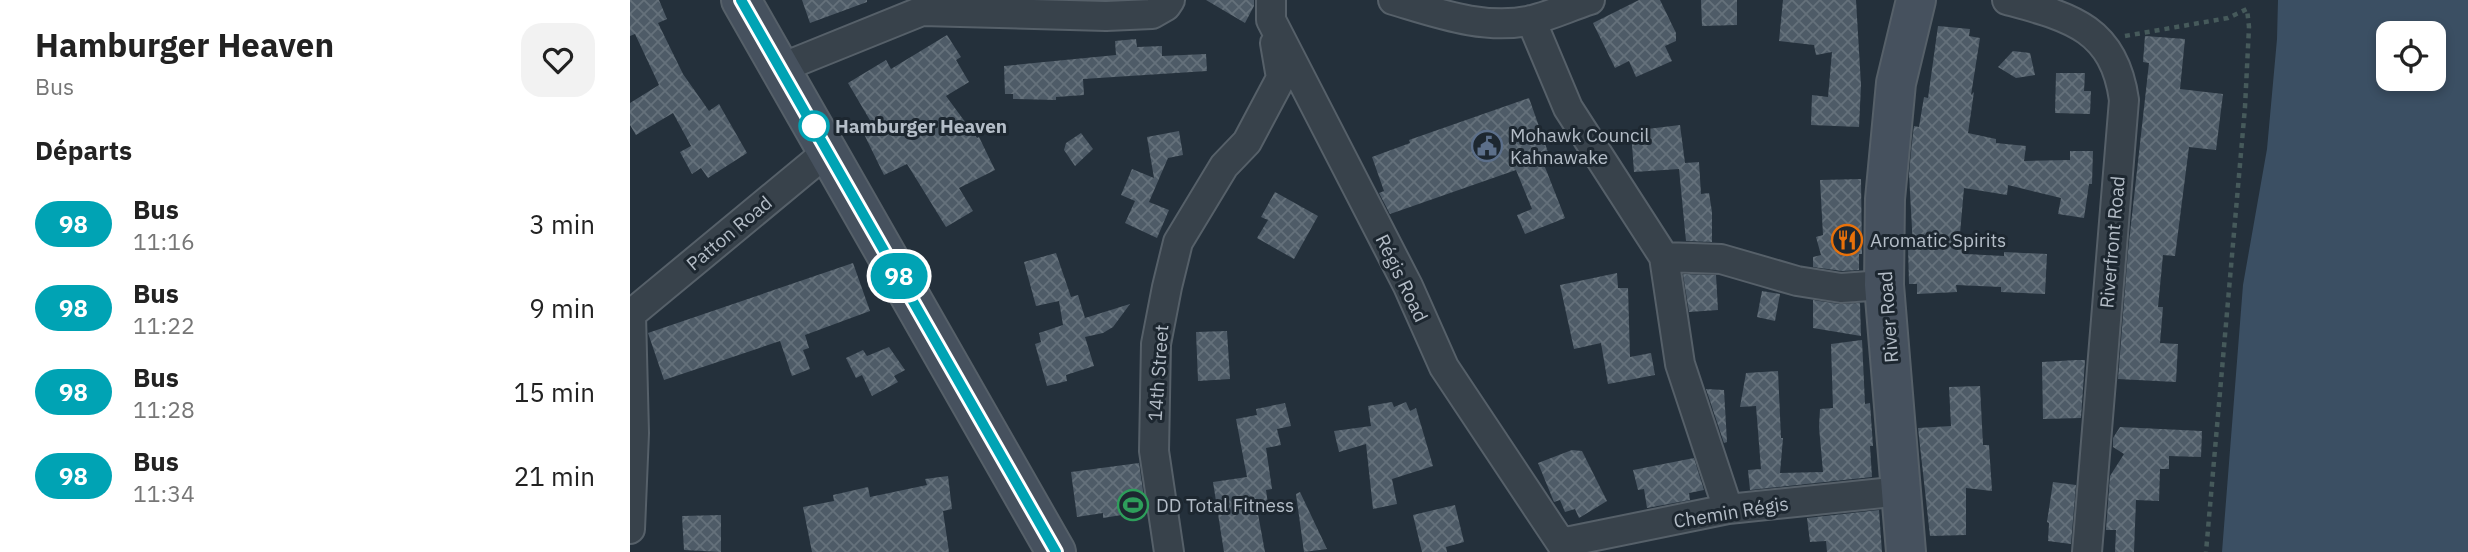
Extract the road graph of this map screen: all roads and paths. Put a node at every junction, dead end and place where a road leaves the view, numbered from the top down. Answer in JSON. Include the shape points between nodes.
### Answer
{"nodes":[{"id":1,"x":741,"y":0,"type":"edge"},
{"id":2,"x":1170,"y":0,"type":"edge"},
{"id":3,"x":1393,"y":0,"type":"edge"},
{"id":4,"x":1590,"y":0,"type":"edge"},
{"id":5,"x":1916,"y":0,"type":"edge"},
{"id":6,"x":2007,"y":0,"type":"edge"},
{"id":7,"x":2248,"y":0,"type":"edge"},
{"id":8,"x":923,"y":6,"type":"edge"},
{"id":9,"x":2247,"y":9,"type":"junction"},
{"id":10,"x":1271,"y":10,"type":"edge"},
{"id":11,"x":1531,"y":20,"type":"junction"},
{"id":12,"x":2099,"y":41,"type":"junction"},
{"id":13,"x":781,"y":68,"type":"junction"},
{"id":14,"x":828,"y":151,"type":"junction"},
{"id":15,"x":1664,"y":257,"type":"junction"},
{"id":16,"x":1884,"y":285,"type":"junction"},
{"id":17,"x":630,"y":315,"type":"edge"},
{"id":18,"x":1902,"y":491,"type":"junction"},
{"id":19,"x":1728,"y":509,"type":"junction"},
{"id":20,"x":630,"y":529,"type":"edge"},
{"id":21,"x":1561,"y":547,"type":"edge"},
{"id":22,"x":1056,"y":552,"type":"edge"},
{"id":23,"x":1169,"y":552,"type":"edge"},
{"id":24,"x":1906,"y":552,"type":"edge"},
{"id":25,"x":2087,"y":552,"type":"edge"},
{"id":26,"x":2206,"y":552,"type":"edge"}],
"edges":[{"from":1,"to":13,"type":"street"},
{"from":2,"to":8,"type":"street","via":[[1152,14],[1106,16]]},
{"from":3,"to":11,"type":"street","via":[[1454,18],[1496,23]]},
{"from":4,"to":11,"type":"street"},
{"from":5,"to":16,"type":"street","name":"River Road","via":[[1896,83],[1885,199]]},
{"from":6,"to":12,"type":"street","name":"Riverfront Road","via":[[2060,15],[2086,28]]},
{"from":7,"to":9,"type":"path"},
{"from":8,"to":13,"type":"street"},
{"from":9,"to":12,"type":"path","via":[[2228,18]]},
{"from":9,"to":26,"type":"path","via":[[2245,107]]},
{"from":10,"to":21,"type":"street","name":"Régis Road","via":[[1444,367]]},
{"from":10,"to":23,"type":"street","name":"14th Street","via":[[1281,78],[1247,142],[1224,166],[1178,242],[1156,344],[1154,451]]},
{"from":11,"to":15,"type":"street","via":[[1568,108]]},
{"from":12,"to":25,"type":"street","name":"Riverfront Road","via":[[2110,53],[2124,100]]},
{"from":13,"to":14,"type":"street"},
{"from":14,"to":17,"type":"street","name":"Patton Road"},
{"from":14,"to":22,"type":"street"},
{"from":15,"to":16,"type":"street","via":[[1721,260],[1841,288]]},
{"from":15,"to":19,"type":"street","via":[[1680,364]]},
{"from":16,"to":18,"type":"street","name":"River Road"},
{"from":17,"to":20,"type":"street","via":[[634,433]]},
{"from":18,"to":19,"type":"street","name":"Chemin Régis"},
{"from":18,"to":24,"type":"street","name":"River Road"},
{"from":19,"to":21,"type":"street","name":"Chemin Régis"}]}
